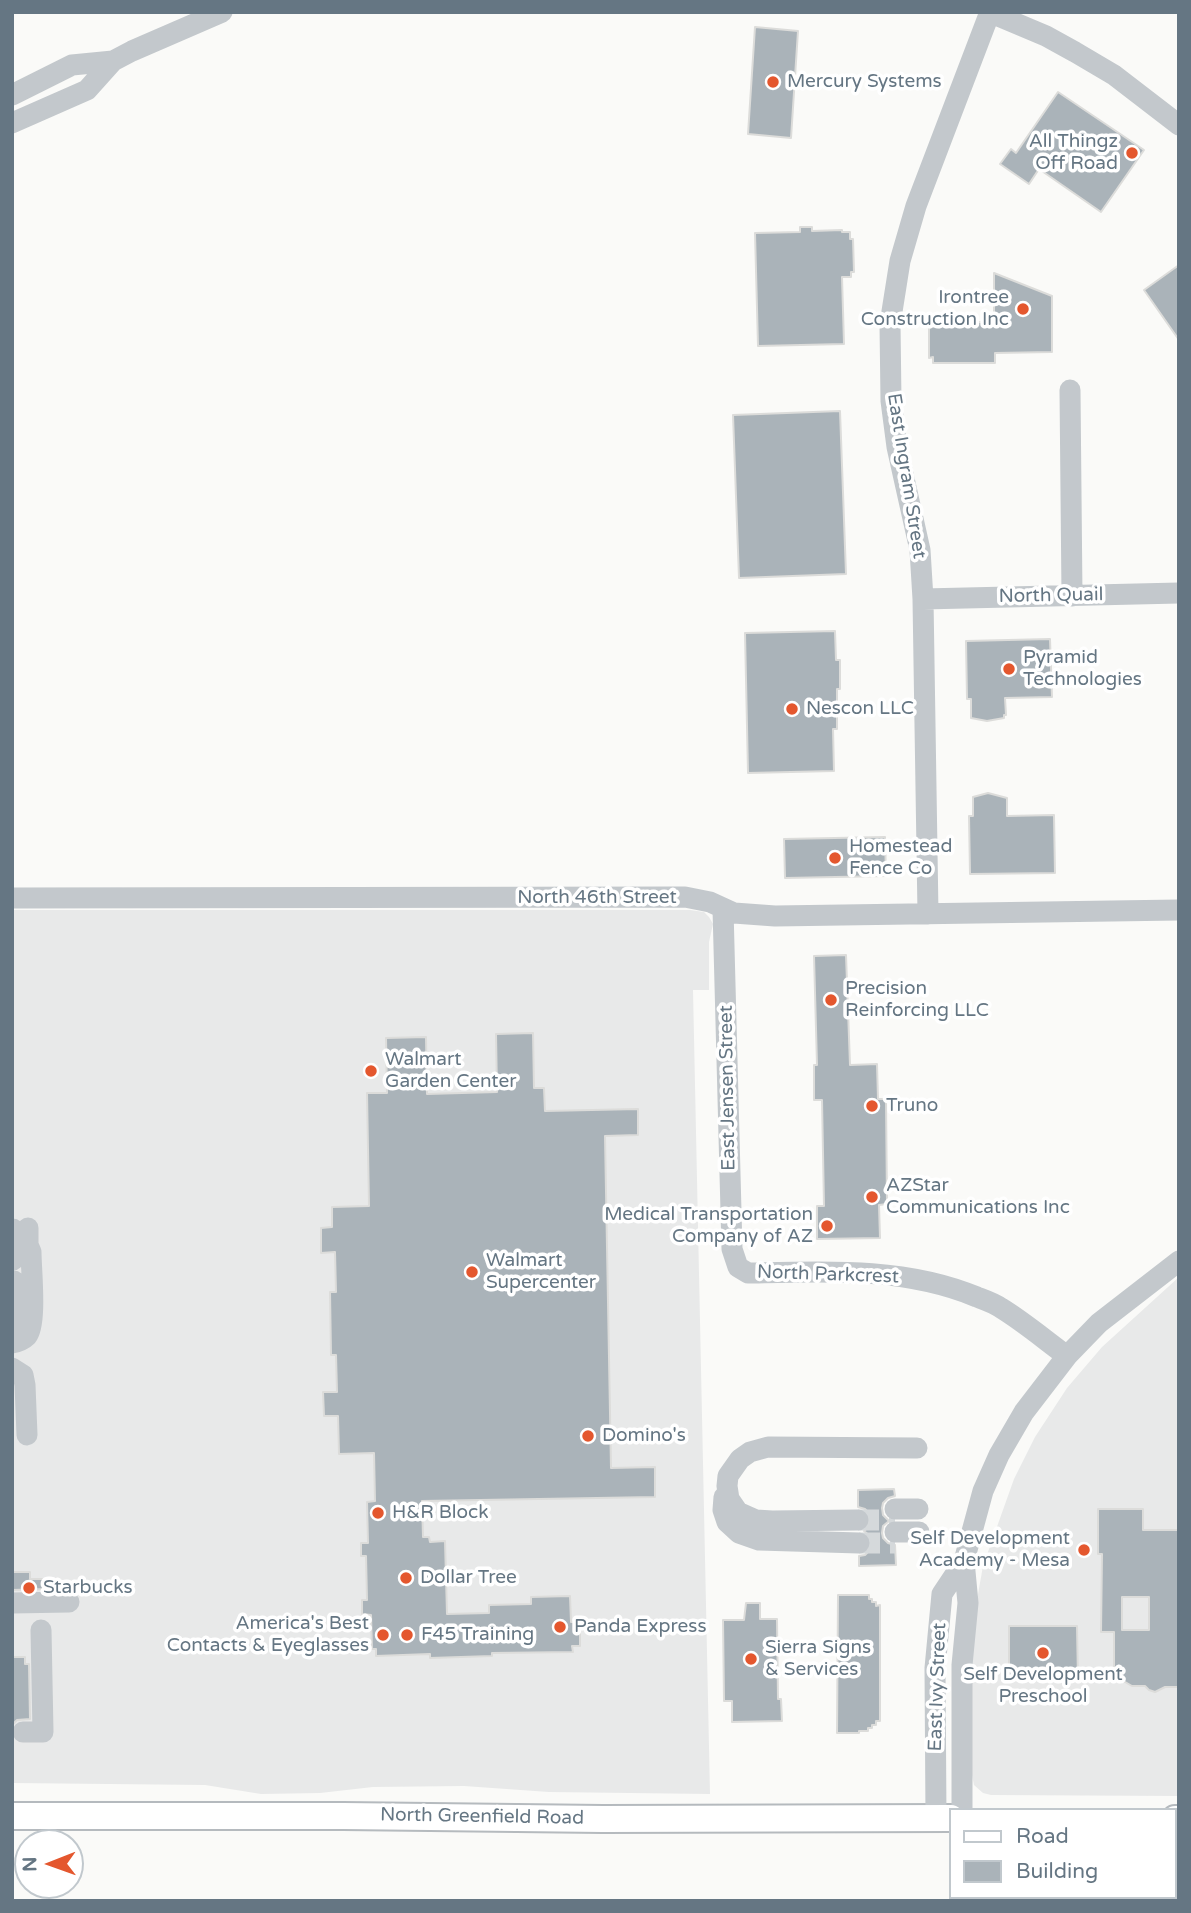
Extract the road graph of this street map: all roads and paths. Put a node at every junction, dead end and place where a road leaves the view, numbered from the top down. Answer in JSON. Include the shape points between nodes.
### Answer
{"nodes":[{"id":1,"x":221,"y":12,"type":"edge"},
{"id":2,"x":990,"y":12,"type":"edge"},
{"id":3,"x":113,"y":61,"type":"junction"},
{"id":4,"x":12,"y":96,"type":"edge"},
{"id":5,"x":12,"y":123,"type":"edge"},
{"id":6,"x":1179,"y":125,"type":"edge"},
{"id":7,"x":1070,"y":390,"type":"dead end"},
{"id":8,"x":1179,"y":593,"type":"edge"},
{"id":9,"x":1072,"y":596,"type":"junction"},
{"id":10,"x":923,"y":599,"type":"junction"},
{"id":11,"x":12,"y":898,"type":"edge"},
{"id":12,"x":723,"y":908,"type":"junction"},
{"id":13,"x":1179,"y":910,"type":"edge"},
{"id":14,"x":928,"y":914,"type":"junction"},
{"id":15,"x":21,"y":1228,"type":"edge"},
{"id":16,"x":1179,"y":1261,"type":"edge"},
{"id":17,"x":738,"y":1268,"type":"joint"},
{"id":18,"x":18,"y":1270,"type":"edge"},
{"id":19,"x":12,"y":1334,"type":"edge"},
{"id":20,"x":13,"y":1343,"type":"edge"},
{"id":21,"x":1067,"y":1356,"type":"junction"},
{"id":22,"x":12,"y":1368,"type":"edge"},
{"id":23,"x":27,"y":1435,"type":"dead end"},
{"id":24,"x":917,"y":1448,"type":"dead end"},
{"id":25,"x":736,"y":1466,"type":"junction"},
{"id":26,"x":919,"y":1526,"type":"joint"},
{"id":27,"x":964,"y":1561,"type":"junction"},
{"id":28,"x":69,"y":1602,"type":"dead end"},
{"id":29,"x":12,"y":1603,"type":"edge"},
{"id":30,"x":41,"y":1630,"type":"dead end"},
{"id":31,"x":23,"y":1732,"type":"dead end"},
{"id":32,"x":962,"y":1808,"type":"edge"},
{"id":33,"x":12,"y":1816,"type":"edge"},
{"id":34,"x":944,"y":1818,"type":"edge"}],
"edges":[{"from":1,"to":3,"type":"street"},
{"from":2,"to":6,"type":"street","via":[[1076,52]]},
{"from":2,"to":10,"type":"street","name":"East Ingram Street","via":[[916,206],[900,261],[890,324],[891,401],[920,550]]},
{"from":3,"to":4,"type":"street","via":[[72,65]]},
{"from":3,"to":5,"type":"street","via":[[87,90]]},
{"from":7,"to":9,"type":"street"},
{"from":8,"to":9,"type":"street","name":"North Quail"},
{"from":9,"to":10,"type":"street","name":"North Quail"},
{"from":10,"to":14,"type":"street","name":"East Ingram Street"},
{"from":11,"to":12,"type":"street","name":"North 46th Street","via":[[685,897]]},
{"from":12,"to":14,"type":"street","name":"North 46th Street","via":[[734,914],[775,916]]},
{"from":12,"to":17,"type":"street","name":"East Jensen Street","via":[[732,1250]]},
{"from":13,"to":14,"type":"street","name":"North 46th Street"},
{"from":15,"to":18,"type":"street"},
{"from":15,"to":20,"type":"street","via":[[31,1252],[32,1322],[28,1335]]},
{"from":16,"to":21,"type":"street","name":"East Ivy Street","via":[[1099,1323]]},
{"from":17,"to":21,"type":"street","name":"North Parkcrest","via":[[748,1273],[881,1274],[949,1287],[1000,1307]]},
{"from":18,"to":19,"type":"street"},
{"from":18,"to":20,"type":"street","via":[[21,1324]]},
{"from":21,"to":27,"type":"street","name":"East Ivy Street","via":[[1024,1412],[999,1455],[983,1490]]},
{"from":22,"to":23,"type":"street","via":[[23,1375]]},
{"from":24,"to":25,"type":"street","via":[[768,1447],[750,1452]]},
{"from":25,"to":25,"type":"street","via":[[735,1489],[746,1506],[858,1526],[756,1520],[738,1512],[725,1491],[728,1475]]},
{"from":26,"to":26,"type":"street","via":[[895,1526]]},
{"from":27,"to":32,"type":"street","name":"East Ivy Street","via":[[968,1603],[962,1665]]},
{"from":27,"to":34,"type":"street","name":"East Ivy Street","via":[[942,1594],[935,1668]]},
{"from":28,"to":29,"type":"street"},
{"from":30,"to":31,"type":"street","via":[[43,1732]]},
{"from":33,"to":34,"type":"main road","name":"North Greenfield Road"}]}
